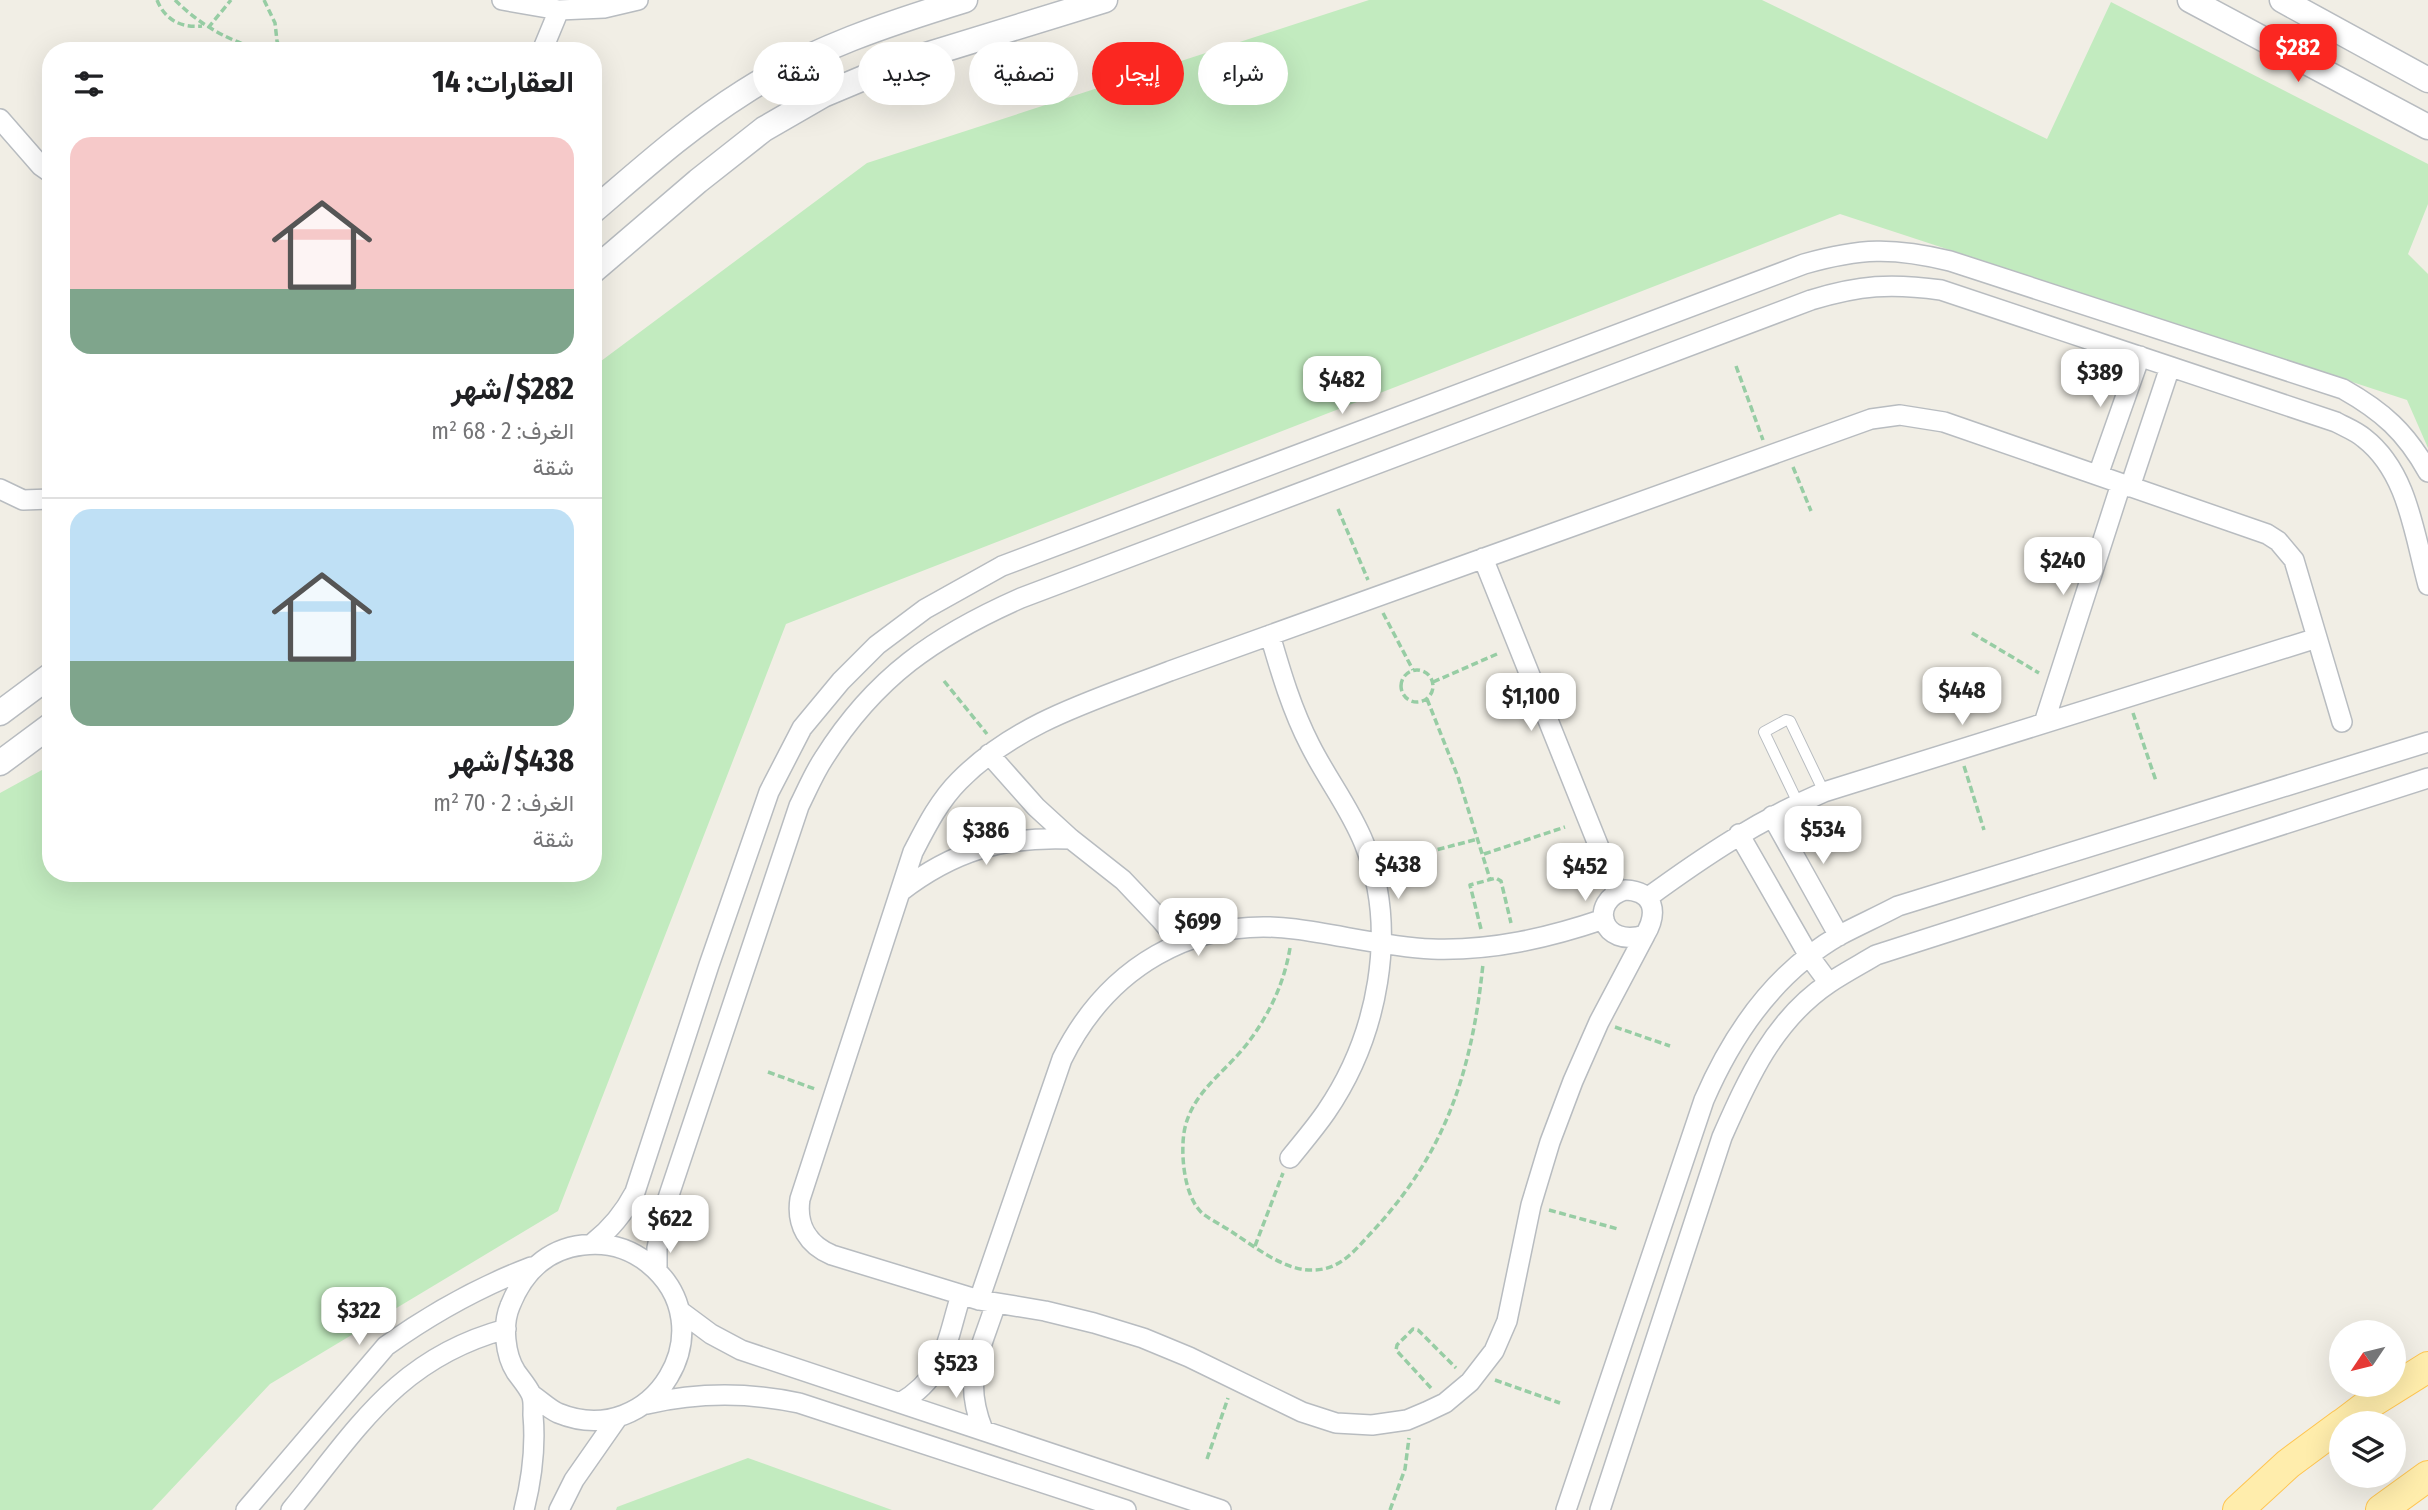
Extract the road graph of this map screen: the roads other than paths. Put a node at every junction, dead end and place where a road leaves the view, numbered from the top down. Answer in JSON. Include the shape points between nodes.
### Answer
{"nodes":[{"id":1,"x":502,"y":0,"type":"edge"},
{"id":2,"x":965,"y":0,"type":"edge"},
{"id":3,"x":1105,"y":0,"type":"edge"},
{"id":4,"x":2190,"y":0,"type":"edge"},
{"id":5,"x":2282,"y":0,"type":"edge"},
{"id":6,"x":629,"y":1,"type":"edge"},
{"id":7,"x":559,"y":10,"type":"junction"},
{"id":8,"x":546,"y":42,"type":"edge"},
{"id":9,"x":2428,"y":80,"type":"edge"},
{"id":10,"x":0,"y":119,"type":"edge"},
{"id":11,"x":2428,"y":127,"type":"edge"},
{"id":12,"x":42,"y":167,"type":"edge"},
{"id":13,"x":602,"y":203,"type":"edge"},
{"id":14,"x":602,"y":263,"type":"edge"},
{"id":15,"x":2140,"y":356,"type":"junction"},
{"id":16,"x":2170,"y":367,"type":"junction"},
{"id":17,"x":2428,"y":472,"type":"edge"},
{"id":18,"x":2098,"y":475,"type":"junction"},
{"id":19,"x":2125,"y":485,"type":"junction"},
{"id":20,"x":0,"y":489,"type":"edge"},
{"id":21,"x":42,"y":501,"type":"edge"},
{"id":22,"x":1483,"y":558,"type":"junction"},
{"id":23,"x":2428,"y":585,"type":"edge"},
{"id":24,"x":1270,"y":635,"type":"junction"},
{"id":25,"x":2317,"y":638,"type":"junction"},
{"id":26,"x":42,"y":683,"type":"edge"},
{"id":27,"x":31,"y":692,"type":"junction"},
{"id":28,"x":0,"y":696,"type":"edge"},
{"id":29,"x":0,"y":713,"type":"edge"},
{"id":30,"x":2342,"y":722,"type":"dead end"},
{"id":31,"x":2043,"y":723,"type":"junction"},
{"id":32,"x":42,"y":732,"type":"edge"},
{"id":33,"x":2428,"y":742,"type":"edge"},
{"id":34,"x":994,"y":750,"type":"junction"},
{"id":35,"x":0,"y":763,"type":"edge"},
{"id":36,"x":2428,"y":778,"type":"edge"},
{"id":37,"x":1824,"y":792,"type":"junction"},
{"id":38,"x":1798,"y":803,"type":"junction"},
{"id":39,"x":1772,"y":816,"type":"junction"},
{"id":40,"x":1739,"y":834,"type":"junction"},
{"id":41,"x":1070,"y":839,"type":"junction"},
{"id":42,"x":900,"y":892,"type":"junction"},
{"id":43,"x":1617,"y":892,"type":"junction"},
{"id":44,"x":1647,"y":898,"type":"junction"},
{"id":45,"x":1604,"y":919,"type":"junction"},
{"id":46,"x":1645,"y":935,"type":"junction"},
{"id":47,"x":1839,"y":936,"type":"junction"},
{"id":48,"x":1180,"y":943,"type":"junction"},
{"id":49,"x":1382,"y":945,"type":"junction"},
{"id":50,"x":1809,"y":956,"type":"junction"},
{"id":51,"x":1829,"y":983,"type":"junction"},
{"id":52,"x":1290,"y":1158,"type":"road end"},
{"id":53,"x":593,"y":1243,"type":"junction"},
{"id":54,"x":535,"y":1265,"type":"junction"},
{"id":55,"x":657,"y":1271,"type":"junction"},
{"id":56,"x":978,"y":1299,"type":"junction"},
{"id":57,"x":680,"y":1311,"type":"junction"},
{"id":58,"x":506,"y":1329,"type":"junction"},
{"id":59,"x":2428,"y":1367,"type":"edge"},
{"id":60,"x":532,"y":1395,"type":"junction"},
{"id":61,"x":900,"y":1403,"type":"junction"},
{"id":62,"x":646,"y":1404,"type":"junction"},
{"id":63,"x":2359,"y":1411,"type":"edge"},
{"id":64,"x":618,"y":1417,"type":"junction"},
{"id":65,"x":983,"y":1430,"type":"junction"},
{"id":66,"x":2329,"y":1434,"type":"edge"},
{"id":67,"x":2428,"y":1476,"type":"edge"},
{"id":68,"x":246,"y":1510,"type":"edge"},
{"id":69,"x":291,"y":1510,"type":"edge"},
{"id":70,"x":524,"y":1510,"type":"edge"},
{"id":71,"x":559,"y":1510,"type":"edge"},
{"id":72,"x":1126,"y":1510,"type":"edge"},
{"id":73,"x":1221,"y":1510,"type":"edge"},
{"id":74,"x":1566,"y":1510,"type":"edge"},
{"id":75,"x":1600,"y":1510,"type":"edge"},
{"id":76,"x":2238,"y":1510,"type":"edge"},
{"id":77,"x":2381,"y":1510,"type":"edge"}],
"edges":[{"from":1,"to":7,"type":"street"},
{"from":2,"to":13,"type":"street","via":[[815,54],[744,91]]},
{"from":3,"to":14,"type":"street","via":[[897,64],[823,95],[764,129]]},
{"from":4,"to":11,"type":"street"},
{"from":5,"to":9,"type":"street"},
{"from":6,"to":7,"type":"street","via":[[604,8]]},
{"from":7,"to":8,"type":"street"},
{"from":10,"to":12,"type":"street"},
{"from":15,"to":16,"type":"street"},
{"from":15,"to":18,"type":"street"},
{"from":15,"to":55,"type":"street","via":[[1941,290],[1875,285],[1843,290],[1021,598],[929,646],[889,678],[853,717],[823,759],[799,806],[664,1213]]},
{"from":16,"to":19,"type":"street"},
{"from":16,"to":23,"type":"street","via":[[2336,422],[2363,437],[2386,459],[2402,487]]},
{"from":17,"to":53,"type":"street","via":[[2396,425],[2343,388],[1950,261],[1877,250],[1804,264],[1002,566],[925,609],[877,646],[802,728],[769,792],[635,1192],[625,1212]]},
{"from":18,"to":19,"type":"street"},
{"from":18,"to":22,"type":"street","via":[[1944,422],[1900,415],[1871,419]]},
{"from":19,"to":25,"type":"street","via":[[2255,529],[2277,541],[2294,560]]},
{"from":19,"to":31,"type":"street"},
{"from":20,"to":21,"type":"street","via":[[23,500]]},
{"from":22,"to":24,"type":"street"},
{"from":22,"to":43,"type":"street"},
{"from":24,"to":34,"type":"street","via":[[1066,711],[1027,728]]},
{"from":24,"to":49,"type":"street","via":[[1297,719],[1365,845],[1374,871]]},
{"from":25,"to":30,"type":"street"},
{"from":25,"to":31,"type":"street"},
{"from":26,"to":27,"type":"street"},
{"from":27,"to":28,"type":"street"},
{"from":27,"to":29,"type":"street"},
{"from":31,"to":37,"type":"street"},
{"from":32,"to":35,"type":"street"},
{"from":33,"to":47,"type":"street","via":[[1898,906]]},
{"from":34,"to":41,"type":"street","via":[[1019,790]]},
{"from":34,"to":42,"type":"street","via":[[958,782],[933,815],[913,852]]},
{"from":36,"to":51,"type":"street","via":[[1876,955]]},
{"from":37,"to":38,"type":"street"},
{"from":37,"to":38,"type":"lane","via":[[1786,720],[1765,734]]},
{"from":38,"to":39,"type":"street"},
{"from":39,"to":40,"type":"street"},
{"from":39,"to":47,"type":"street"},
{"from":40,"to":44,"type":"street"},
{"from":40,"to":50,"type":"street"},
{"from":41,"to":42,"type":"street","via":[[992,844],[944,863]]},
{"from":41,"to":48,"type":"street","via":[[1123,880]]},
{"from":42,"to":56,"type":"street","via":[[800,1199],[799,1219],[807,1238],[822,1251]]},
{"from":43,"to":44,"type":"street","via":[[1633,890]]},
{"from":43,"to":45,"type":"street","via":[[1606,904]]},
{"from":44,"to":46,"type":"street","via":[[1653,913]]},
{"from":45,"to":46,"type":"street","via":[[1607,928],[1620,938]]},
{"from":45,"to":49,"type":"street","via":[[1560,933],[1485,947]]},
{"from":46,"to":56,"type":"street","via":[[1599,1022],[1550,1142],[1531,1205],[1507,1321],[1494,1351],[1474,1378],[1445,1403],[1407,1420],[1372,1425],[1336,1423],[1302,1412],[1166,1347],[1094,1323]]},
{"from":47,"to":50,"type":"street"},
{"from":48,"to":49,"type":"street","via":[[1206,934],[1260,927]]},
{"from":48,"to":56,"type":"street","via":[[1118,981],[1073,1037]]},
{"from":49,"to":52,"type":"street","via":[[1374,1004],[1355,1060],[1326,1112]]},
{"from":50,"to":51,"type":"street"},
{"from":50,"to":74,"type":"street","via":[[1775,986],[1744,1024],[1709,1088]]},
{"from":51,"to":75,"type":"street","via":[[1800,1006],[1770,1041],[1746,1081],[1722,1137]]},
{"from":53,"to":54,"type":"street","via":[[562,1250]]},
{"from":53,"to":55,"type":"street","via":[[639,1256]]},
{"from":54,"to":58,"type":"street","via":[[521,1281],[508,1309]]},
{"from":54,"to":68,"type":"street","via":[[464,1296],[386,1346]]},
{"from":55,"to":57,"type":"street"},
{"from":56,"to":61,"type":"street","via":[[939,1368],[924,1387]]},
{"from":56,"to":65,"type":"street","via":[[972,1375],[974,1403]]},
{"from":57,"to":61,"type":"street","via":[[741,1350]]},
{"from":57,"to":62,"type":"street","via":[[677,1363],[664,1386]]},
{"from":58,"to":60,"type":"street","via":[[514,1369]]},
{"from":58,"to":69,"type":"street","via":[[481,1335],[412,1372],[392,1389]]},
{"from":59,"to":63,"type":"main road"},
{"from":60,"to":64,"type":"street","via":[[557,1412],[587,1420]]},
{"from":60,"to":70,"type":"street","via":[[536,1444]]},
{"from":61,"to":65,"type":"street"},
{"from":62,"to":64,"type":"street"},
{"from":62,"to":72,"type":"street","via":[[720,1394],[799,1404]]},
{"from":64,"to":71,"type":"street"},
{"from":65,"to":73,"type":"street"},
{"from":66,"to":76,"type":"main road"},
{"from":67,"to":77,"type":"main road"}]}
